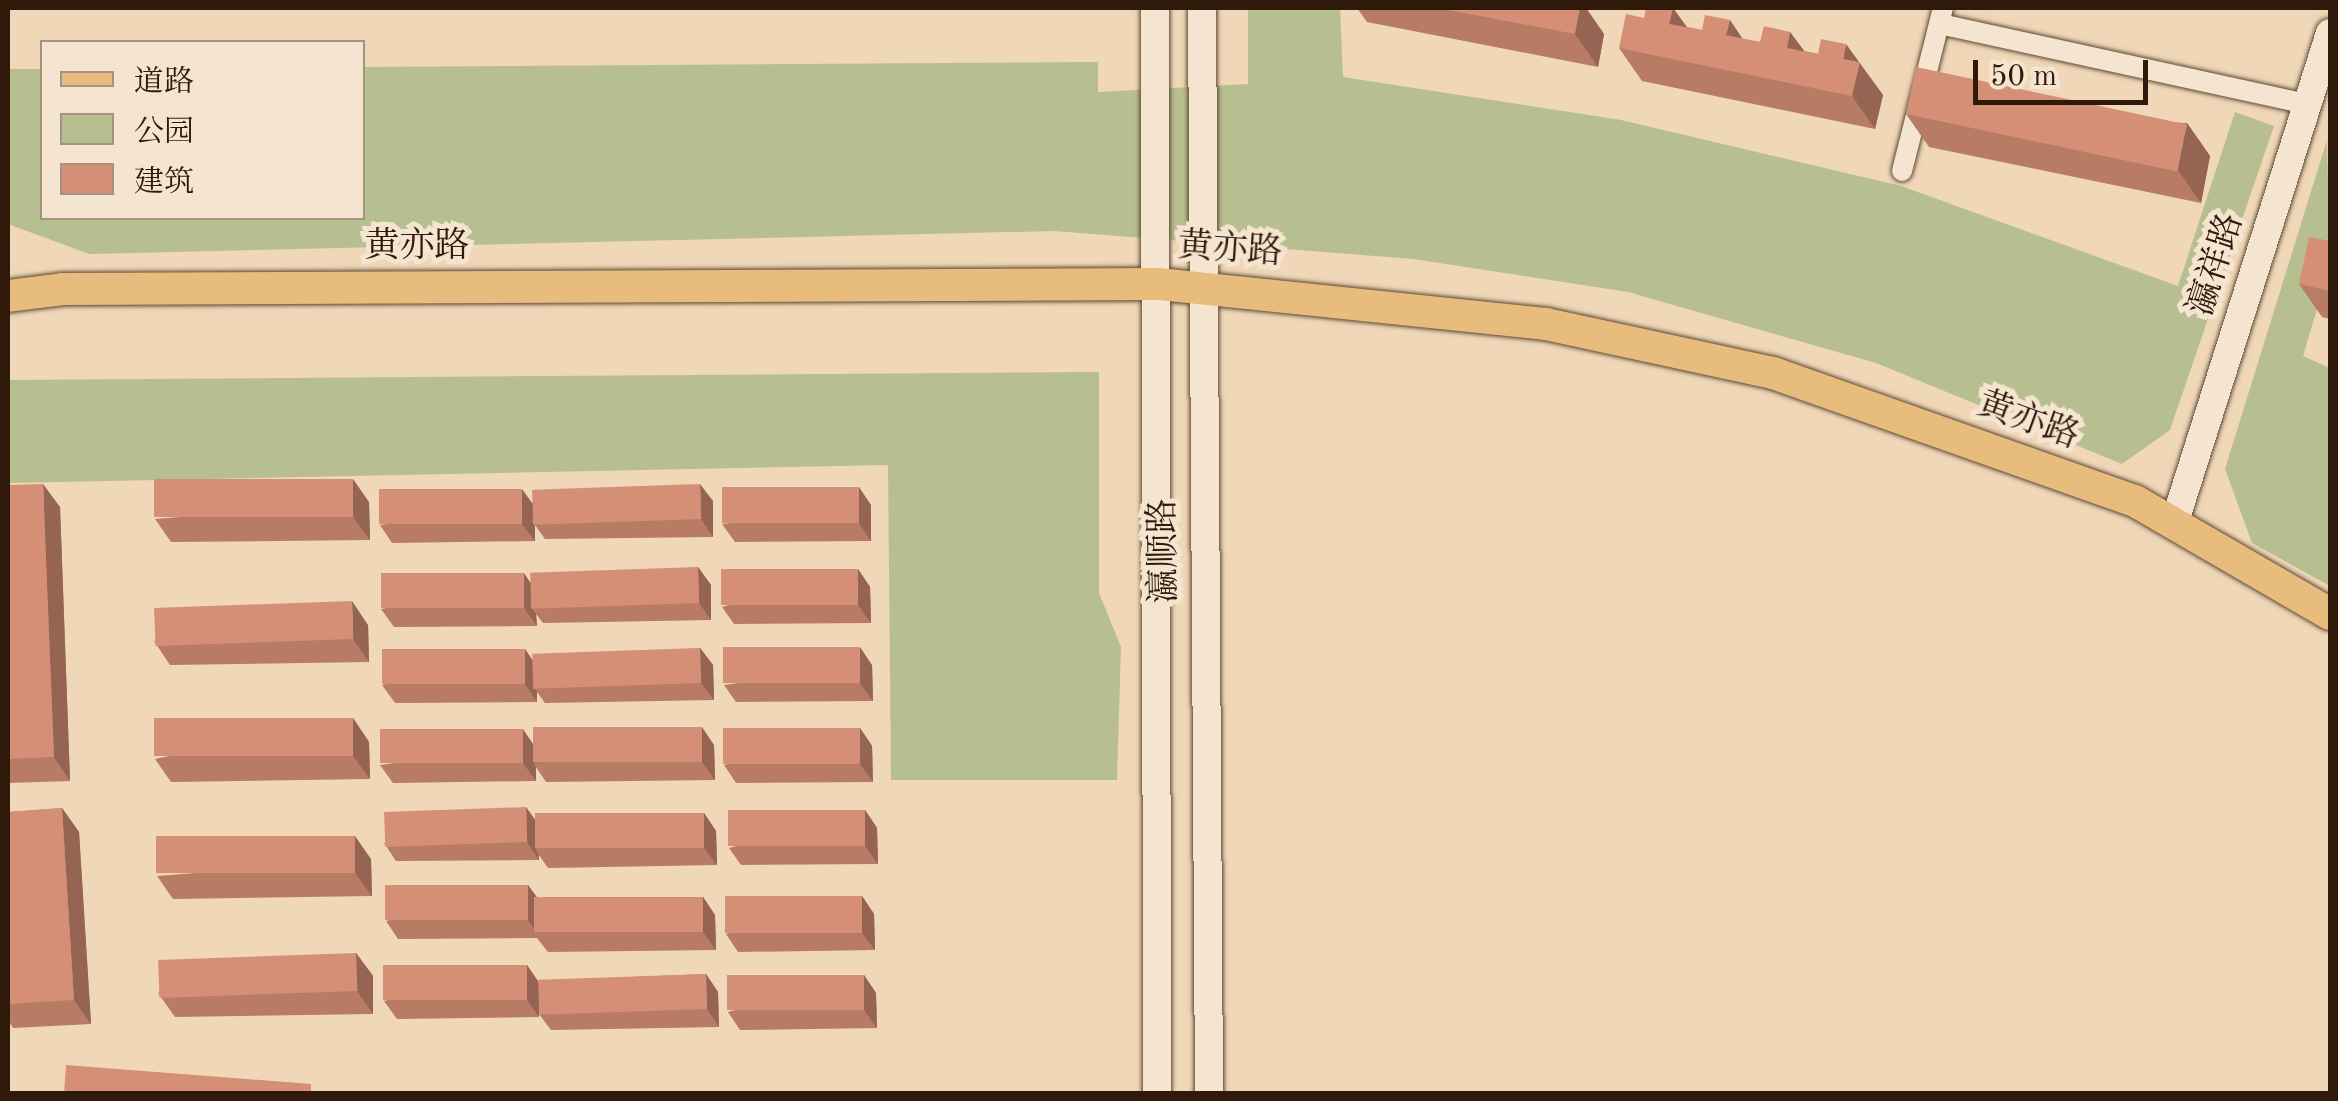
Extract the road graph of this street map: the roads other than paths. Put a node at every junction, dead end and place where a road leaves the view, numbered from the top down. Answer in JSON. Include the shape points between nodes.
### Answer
{"nodes":[{"id":1,"x":1155,"y":8,"type":"edge"},
{"id":2,"x":1202,"y":8,"type":"edge"},
{"id":3,"x":1942,"y":16,"type":"edge"},
{"id":4,"x":2330,"y":33,"type":"edge"},
{"id":5,"x":2308,"y":104,"type":"junction"},
{"id":6,"x":1902,"y":171,"type":"dead end"},
{"id":7,"x":8,"y":278,"type":"edge"},
{"id":8,"x":1159,"y":284,"type":"junction"},
{"id":9,"x":1204,"y":286,"type":"junction"},
{"id":10,"x":64,"y":289,"type":"junction"},
{"id":11,"x":8,"y":296,"type":"edge"},
{"id":12,"x":2175,"y":520,"type":"junction"},
{"id":13,"x":2330,"y":614,"type":"edge"},
{"id":14,"x":1157,"y":1094,"type":"edge"},
{"id":15,"x":1208,"y":1094,"type":"edge"}],
"edges":[{"from":1,"to":8,"type":"main road","name":"瀛顺路"},
{"from":2,"to":9,"type":"main road","name":"瀛顺路"},
{"from":3,"to":5,"type":"street"},
{"from":3,"to":6,"type":"street"},
{"from":4,"to":5,"type":"main road","name":"瀛祥路"},
{"from":5,"to":12,"type":"main road","name":"瀛祥路"},
{"from":7,"to":10,"type":"main road","name":"黄亦路"},
{"from":8,"to":9,"type":"main road","name":"黄亦路"},
{"from":8,"to":10,"type":"main road","name":"黄亦路"},
{"from":8,"to":14,"type":"main road","name":"瀛顺路"},
{"from":9,"to":12,"type":"main road","name":"黄亦路","via":[[1546,324],[1773,373]]},
{"from":9,"to":15,"type":"main road","name":"瀛顺路"},
{"from":10,"to":11,"type":"main road","name":"黄亦路"},
{"from":12,"to":13,"type":"main road","name":"黄亦路"}]}
